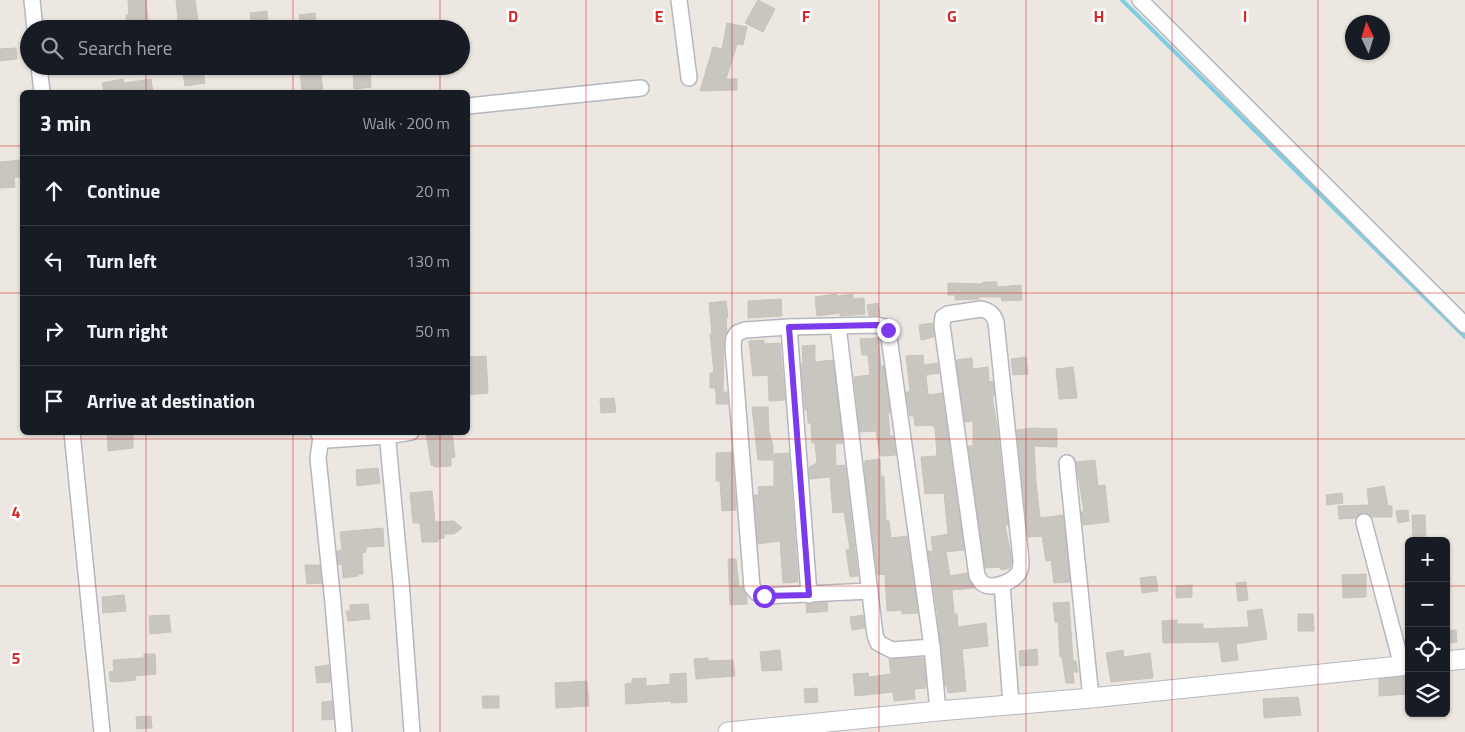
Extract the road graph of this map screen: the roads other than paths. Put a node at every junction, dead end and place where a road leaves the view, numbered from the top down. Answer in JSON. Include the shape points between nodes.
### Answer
{"nodes":[{"id":1,"x":32,"y":0,"type":"edge"},
{"id":2,"x":679,"y":0,"type":"edge"},
{"id":3,"x":1140,"y":0,"type":"edge"},
{"id":4,"x":34,"y":20,"type":"edge"},
{"id":5,"x":40,"y":75,"type":"edge"},
{"id":6,"x":688,"y":78,"type":"dead end"},
{"id":7,"x":641,"y":88,"type":"dead end"},
{"id":8,"x":42,"y":90,"type":"edge"},
{"id":9,"x":470,"y":106,"type":"edge"},
{"id":10,"x":1465,"y":325,"type":"edge"},
{"id":11,"x":838,"y":326,"type":"junction"},
{"id":12,"x":789,"y":327,"type":"junction"},
{"id":13,"x":72,"y":435,"type":"edge"},
{"id":14,"x":319,"y":435,"type":"edge"},
{"id":15,"x":377,"y":435,"type":"edge"},
{"id":16,"x":387,"y":435,"type":"edge"},
{"id":17,"x":1067,"y":463,"type":"dead end"},
{"id":18,"x":1364,"y":522,"type":"dead end"},
{"id":19,"x":1002,"y":584,"type":"junction"},
{"id":20,"x":870,"y":591,"type":"junction"},
{"id":21,"x":809,"y":595,"type":"junction"},
{"id":22,"x":932,"y":648,"type":"junction"},
{"id":23,"x":1465,"y":659,"type":"edge"},
{"id":24,"x":1450,"y":661,"type":"edge"},
{"id":25,"x":1405,"y":665,"type":"edge"},
{"id":26,"x":1091,"y":698,"type":"junction"},
{"id":27,"x":1011,"y":704,"type":"junction"},
{"id":28,"x":938,"y":711,"type":"junction"},
{"id":29,"x":102,"y":732,"type":"edge"},
{"id":30,"x":344,"y":732,"type":"edge"},
{"id":31,"x":412,"y":732,"type":"edge"},
{"id":32,"x":728,"y":732,"type":"edge"}],
"edges":[{"from":1,"to":4,"type":"street"},
{"from":2,"to":6,"type":"street"},
{"from":3,"to":10,"type":"street"},
{"from":5,"to":8,"type":"street"},
{"from":7,"to":9,"type":"street"},
{"from":11,"to":12,"type":"street"},
{"from":11,"to":20,"type":"street"},
{"from":11,"to":22,"type":"street","via":[[877,325],[888,330]]},
{"from":12,"to":21,"type":"street"},
{"from":12,"to":21,"type":"street","via":[[745,330],[734,338],[738,413],[752,587],[764,596]]},
{"from":13,"to":29,"type":"street"},
{"from":14,"to":15,"type":"street","via":[[327,440]]},
{"from":14,"to":30,"type":"street","via":[[318,458]]},
{"from":16,"to":31,"type":"street"},
{"from":17,"to":26,"type":"street"},
{"from":18,"to":25,"type":"street"},
{"from":19,"to":19,"type":"street","via":[[1017,575],[1021,560],[996,322],[987,310],[948,314],[942,325],[977,576],[988,585]]},
{"from":19,"to":27,"type":"street"},
{"from":20,"to":21,"type":"street"},
{"from":20,"to":22,"type":"street","via":[[878,643],[892,650]]},
{"from":22,"to":28,"type":"street"},
{"from":23,"to":24,"type":"street"},
{"from":25,"to":26,"type":"street"},
{"from":26,"to":27,"type":"street"},
{"from":27,"to":28,"type":"street"},
{"from":28,"to":32,"type":"street"}]}
